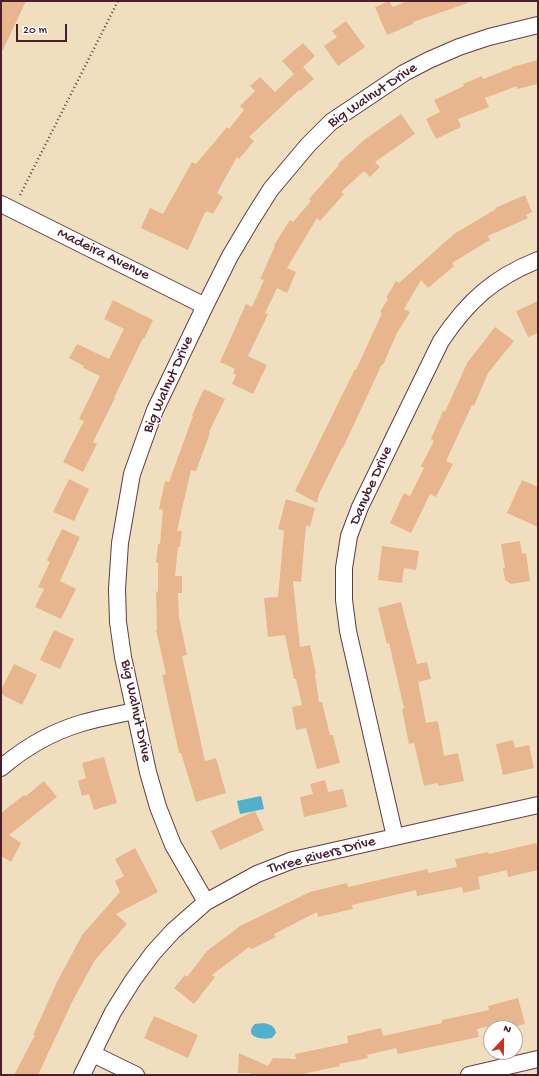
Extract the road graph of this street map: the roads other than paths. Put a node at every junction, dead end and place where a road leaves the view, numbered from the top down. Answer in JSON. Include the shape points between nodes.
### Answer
{"nodes":[{"id":1,"x":538,"y":25,"type":"edge"},
{"id":2,"x":7,"y":207,"type":"edge"},
{"id":3,"x":538,"y":260,"type":"edge"},
{"id":4,"x":205,"y":306,"type":"junction"},
{"id":5,"x":134,"y":711,"type":"junction"},
{"id":6,"x":1,"y":768,"type":"edge"},
{"id":7,"x":538,"y":805,"type":"edge"},
{"id":8,"x":395,"y":837,"type":"junction"},
{"id":9,"x":206,"y":902,"type":"junction"},
{"id":10,"x":92,"y":1054,"type":"junction"},
{"id":11,"x":538,"y":1059,"type":"edge"},
{"id":12,"x":82,"y":1075,"type":"edge"},
{"id":13,"x":136,"y":1075,"type":"edge"},
{"id":14,"x":469,"y":1075,"type":"edge"}],
"edges":[{"from":1,"to":4,"type":"street","name":"Big Walnut Drive","via":[[489,37],[429,60],[404,73],[331,122],[271,190],[252,218]]},
{"from":2,"to":4,"type":"street","name":"Madeira Avenue"},
{"from":3,"to":8,"type":"street","name":"Danube Drive","via":[[488,287],[454,322],[441,341],[360,507],[349,536],[344,568],[344,600],[348,631]]},
{"from":4,"to":5,"type":"street","name":"Big Walnut Drive","via":[[156,410],[132,474],[120,543],[117,589],[118,622]]},
{"from":5,"to":6,"type":"street","via":[[82,723],[40,740]]},
{"from":5,"to":9,"type":"street","name":"Big Walnut Drive","via":[[158,808],[173,845]]},
{"from":7,"to":8,"type":"street","name":"Three Rivers Drive"},
{"from":8,"to":9,"type":"street","name":"Three Rivers Drive","via":[[293,860],[257,874]]},
{"from":9,"to":10,"type":"street","name":"Three Rivers Drive","via":[[153,953],[113,1012]]},
{"from":10,"to":12,"type":"street","name":"Three Rivers Drive"},
{"from":10,"to":13,"type":"street"},
{"from":11,"to":14,"type":"street"}]}
